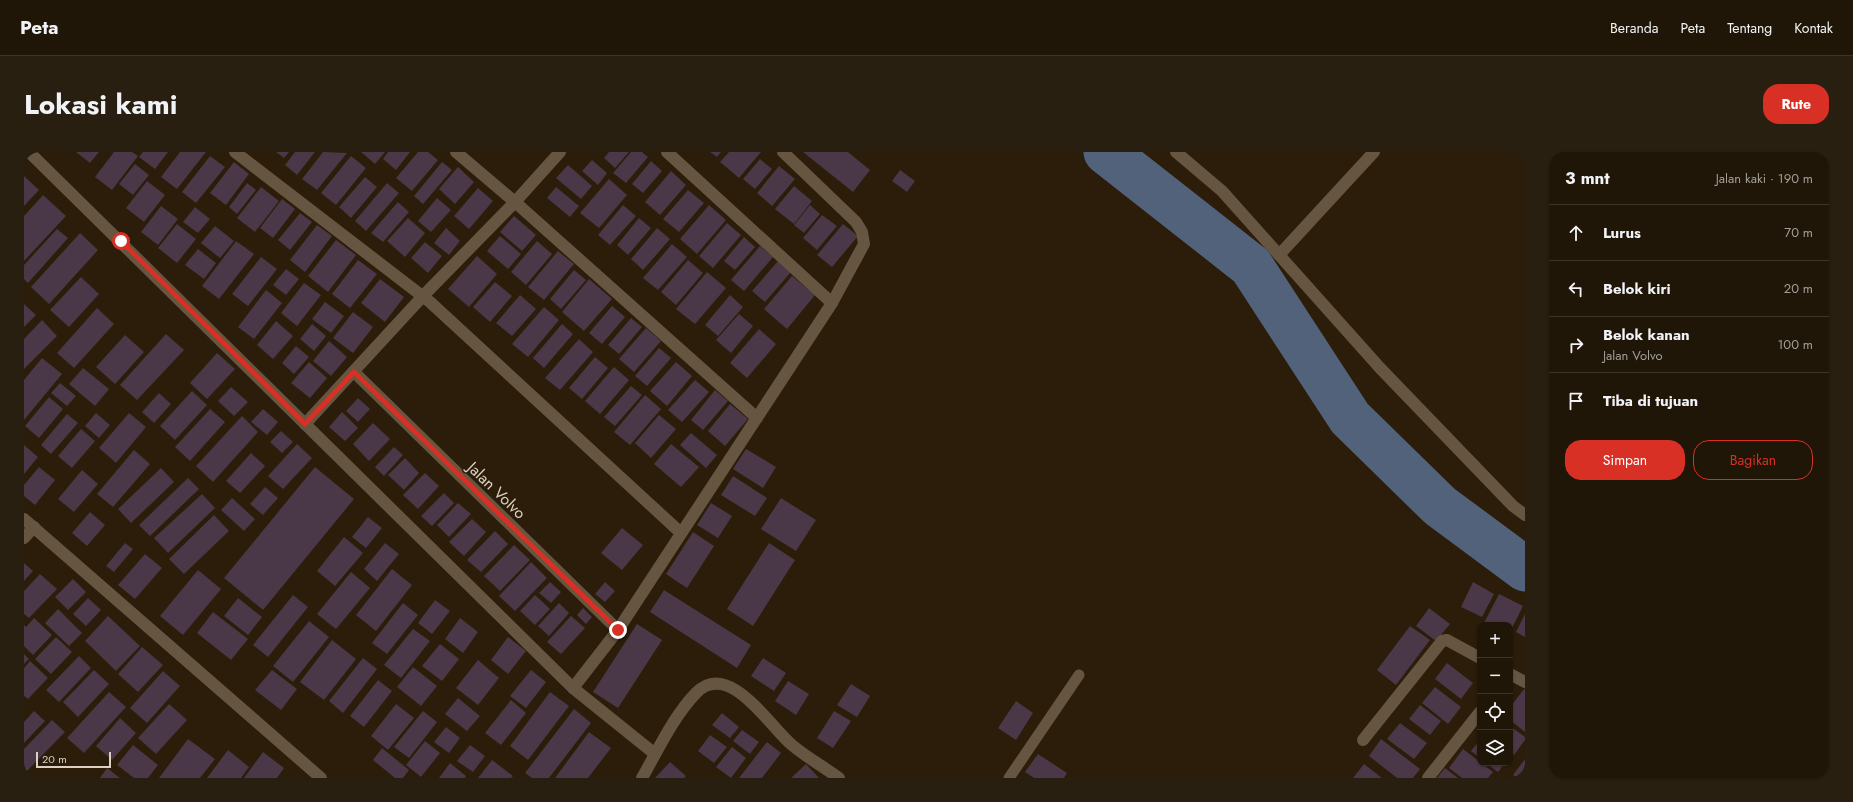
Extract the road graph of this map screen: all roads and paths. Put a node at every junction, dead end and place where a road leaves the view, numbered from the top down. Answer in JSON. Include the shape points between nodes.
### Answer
{"nodes":[{"id":1,"x":29,"y":152,"type":"edge"},
{"id":2,"x":235,"y":152,"type":"edge"},
{"id":3,"x":456,"y":152,"type":"edge"},
{"id":4,"x":560,"y":152,"type":"edge"},
{"id":5,"x":667,"y":152,"type":"edge"},
{"id":6,"x":783,"y":152,"type":"edge"},
{"id":7,"x":1176,"y":152,"type":"edge"},
{"id":8,"x":1374,"y":152,"type":"edge"},
{"id":9,"x":515,"y":202,"type":"junction"},
{"id":10,"x":1279,"y":255,"type":"junction"},
{"id":11,"x":423,"y":296,"type":"junction"},
{"id":12,"x":832,"y":303,"type":"junction"},
{"id":13,"x":354,"y":372,"type":"junction"},
{"id":14,"x":757,"y":418,"type":"junction"},
{"id":15,"x":305,"y":424,"type":"junction"},
{"id":16,"x":1525,"y":515,"type":"edge"},
{"id":17,"x":24,"y":519,"type":"edge"},
{"id":18,"x":34,"y":527,"type":"junction"},
{"id":19,"x":681,"y":533,"type":"junction"},
{"id":20,"x":24,"y":538,"type":"edge"},
{"id":21,"x":618,"y":630,"type":"junction"},
{"id":22,"x":1477,"y":656,"type":"edge"},
{"id":23,"x":1079,"y":675,"type":"dead end"},
{"id":24,"x":1513,"y":676,"type":"edge"},
{"id":25,"x":1525,"y":682,"type":"edge"},
{"id":26,"x":574,"y":688,"type":"junction"},
{"id":27,"x":1477,"y":716,"type":"edge"},
{"id":28,"x":1363,"y":740,"type":"dead end"},
{"id":29,"x":655,"y":754,"type":"junction"},
{"id":30,"x":321,"y":778,"type":"edge"},
{"id":31,"x":642,"y":778,"type":"edge"},
{"id":32,"x":839,"y":778,"type":"edge"},
{"id":33,"x":1009,"y":778,"type":"edge"},
{"id":34,"x":1428,"y":778,"type":"edge"}],
"edges":[{"from":1,"to":15,"type":"street"},
{"from":2,"to":11,"type":"street"},
{"from":3,"to":9,"type":"street"},
{"from":4,"to":9,"type":"street"},
{"from":5,"to":12,"type":"street"},
{"from":6,"to":12,"type":"street","via":[[856,222],[862,232],[864,244]]},
{"from":7,"to":10,"type":"street","via":[[1222,191]]},
{"from":8,"to":10,"type":"street"},
{"from":9,"to":11,"type":"street"},
{"from":9,"to":14,"type":"street"},
{"from":10,"to":16,"type":"street","via":[[1380,368],[1513,506]]},
{"from":11,"to":13,"type":"street"},
{"from":11,"to":19,"type":"street"},
{"from":12,"to":14,"type":"street"},
{"from":13,"to":15,"type":"street"},
{"from":13,"to":21,"type":"street","name":"Jalan Volvo"},
{"from":14,"to":19,"type":"street"},
{"from":15,"to":26,"type":"street"},
{"from":17,"to":18,"type":"street"},
{"from":18,"to":20,"type":"street"},
{"from":18,"to":30,"type":"street"},
{"from":19,"to":21,"type":"street"},
{"from":21,"to":26,"type":"street"},
{"from":22,"to":28,"type":"street","via":[[1447,640],[1442,641]]},
{"from":23,"to":33,"type":"lane"},
{"from":24,"to":25,"type":"street"},
{"from":26,"to":29,"type":"street"},
{"from":27,"to":34,"type":"street"},
{"from":29,"to":31,"type":"street"},
{"from":29,"to":32,"type":"street","via":[[696,692],[716,684],[729,686],[746,696],[792,745]]}]}
